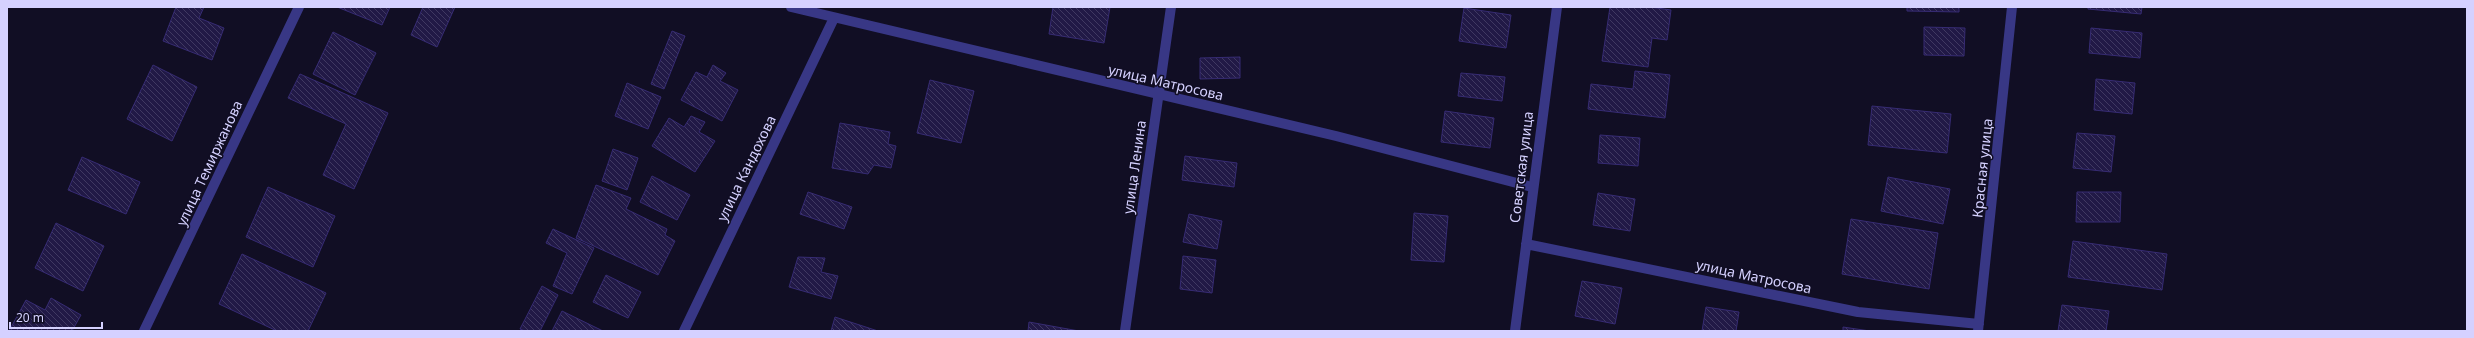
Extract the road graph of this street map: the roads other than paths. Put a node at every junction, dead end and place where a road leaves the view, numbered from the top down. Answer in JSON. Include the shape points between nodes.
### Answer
{"nodes":[{"id":1,"x":299,"y":7,"type":"edge"},
{"id":2,"x":791,"y":7,"type":"edge"},
{"id":3,"x":1172,"y":7,"type":"edge"},
{"id":4,"x":1557,"y":7,"type":"edge"},
{"id":5,"x":2012,"y":7,"type":"edge"},
{"id":6,"x":834,"y":18,"type":"junction"},
{"id":7,"x":1158,"y":94,"type":"junction"},
{"id":8,"x":1532,"y":187,"type":"junction"},
{"id":9,"x":1526,"y":244,"type":"junction"},
{"id":10,"x":1979,"y":328,"type":"edge"},
{"id":11,"x":144,"y":331,"type":"edge"},
{"id":12,"x":684,"y":331,"type":"edge"},
{"id":13,"x":1125,"y":331,"type":"edge"},
{"id":14,"x":1515,"y":331,"type":"edge"}],
"edges":[{"from":1,"to":11,"type":"street","name":"улица Темиржанова"},
{"from":2,"to":6,"type":"street","name":"улица Матросова"},
{"from":3,"to":7,"type":"street","name":"улица Ленина"},
{"from":4,"to":8,"type":"street","name":"Советская улица"},
{"from":5,"to":10,"type":"street","name":"Красная улица"},
{"from":6,"to":7,"type":"street","name":"улица Матросова"},
{"from":6,"to":12,"type":"street","name":"улица Кандохова"},
{"from":7,"to":8,"type":"street","name":"улица Матросова","via":[[1336,136]]},
{"from":7,"to":13,"type":"street","name":"улица Ленина"},
{"from":8,"to":9,"type":"street","name":"Советская улица"},
{"from":9,"to":10,"type":"street","name":"улица Матросова","via":[[1858,312]]},
{"from":9,"to":14,"type":"street","name":"Советская улица"}]}
